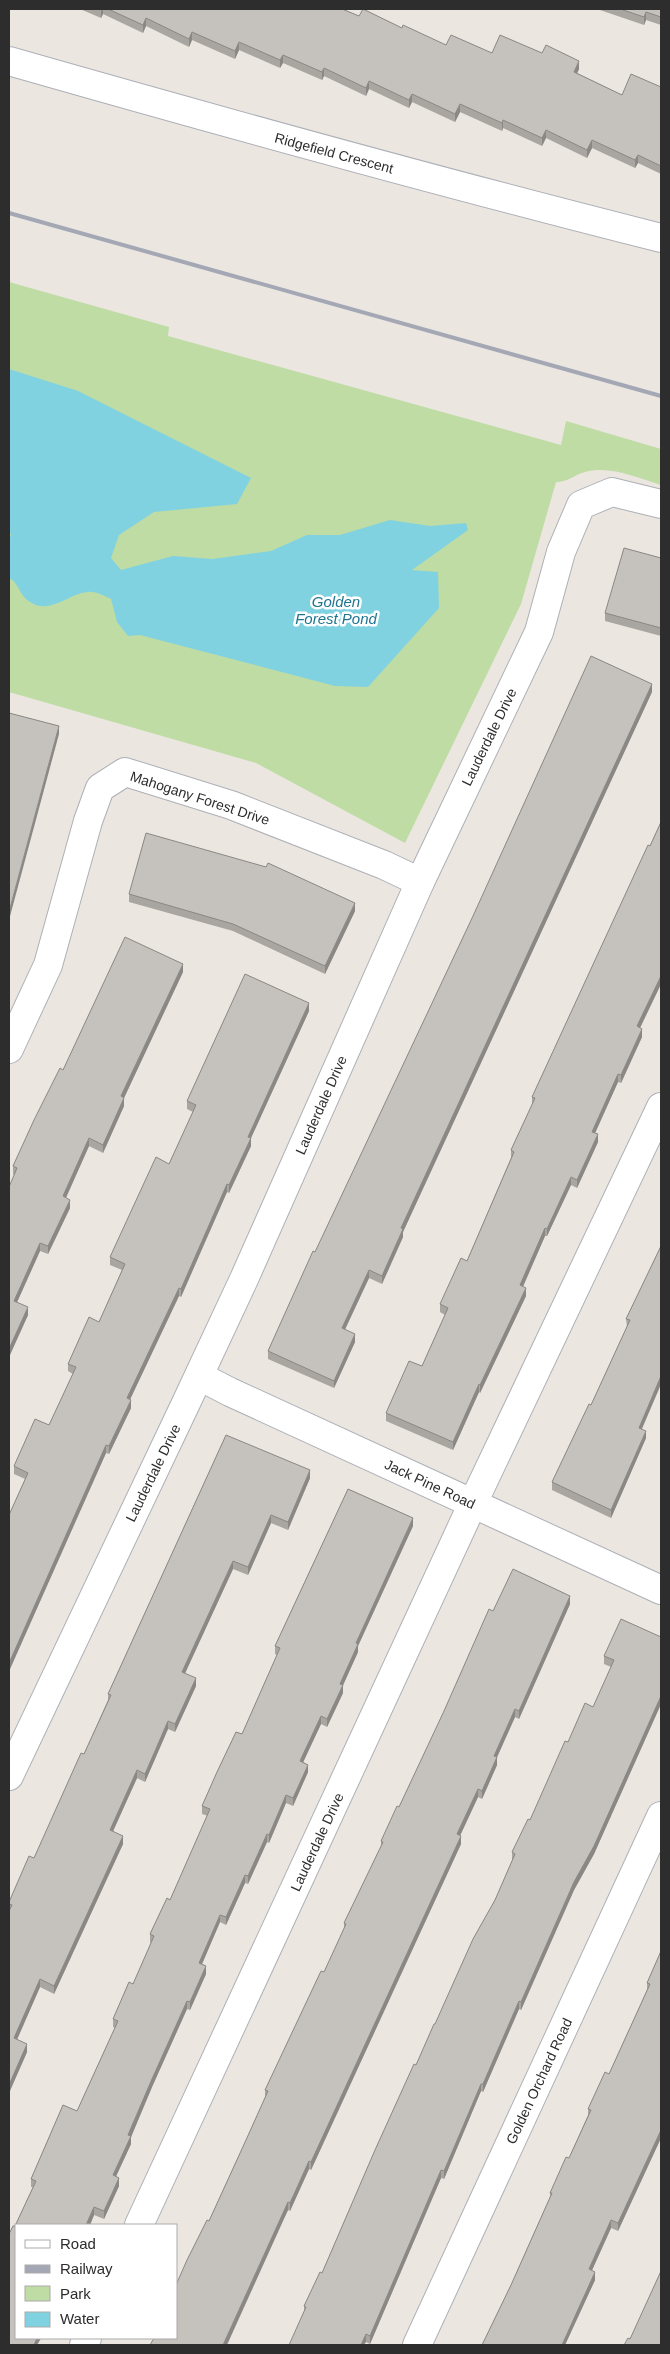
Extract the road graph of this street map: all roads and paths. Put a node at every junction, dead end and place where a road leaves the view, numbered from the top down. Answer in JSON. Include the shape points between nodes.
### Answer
{"nodes":[{"id":1,"x":9,"y":61,"type":"edge"},
{"id":2,"x":661,"y":238,"type":"edge"},
{"id":3,"x":661,"y":504,"type":"edge"},
{"id":4,"x":420,"y":882,"type":"junction"},
{"id":5,"x":9,"y":1049,"type":"edge"},
{"id":6,"x":661,"y":1107,"type":"edge"},
{"id":7,"x":199,"y":1376,"type":"junction"},
{"id":8,"x":473,"y":1503,"type":"junction"},
{"id":9,"x":661,"y":1590,"type":"edge"},
{"id":10,"x":20,"y":1723,"type":"edge"},
{"id":11,"x":9,"y":1776,"type":"edge"},
{"id":12,"x":661,"y":1816,"type":"edge"},
{"id":13,"x":139,"y":2224,"type":"edge"},
{"id":14,"x":417,"y":2345,"type":"edge"}],
"edges":[{"from":1,"to":2,"type":"street","name":"Ridgefield Crescent","via":[[272,136]]},
{"from":3,"to":4,"type":"street","name":"Lauderdale Drive","via":[[612,492],[581,505],[561,552],[540,632]]},
{"from":4,"to":5,"type":"street","name":"Mahogany Forest Drive","via":[[231,805],[125,772],[100,788],[48,965]]},
{"from":4,"to":7,"type":"street","name":"Lauderdale Drive"},
{"from":6,"to":8,"type":"street","name":"Lauderdale Drive"},
{"from":7,"to":8,"type":"street","name":"Jack Pine Road"},
{"from":7,"to":10,"type":"street","name":"Lauderdale Drive"},
{"from":8,"to":9,"type":"street","name":"Jack Pine Road"},
{"from":8,"to":13,"type":"street","name":"Lauderdale Drive"},
{"from":10,"to":11,"type":"street","name":"Lauderdale Drive"},
{"from":12,"to":14,"type":"street","name":"Golden Orchard Road"}]}
